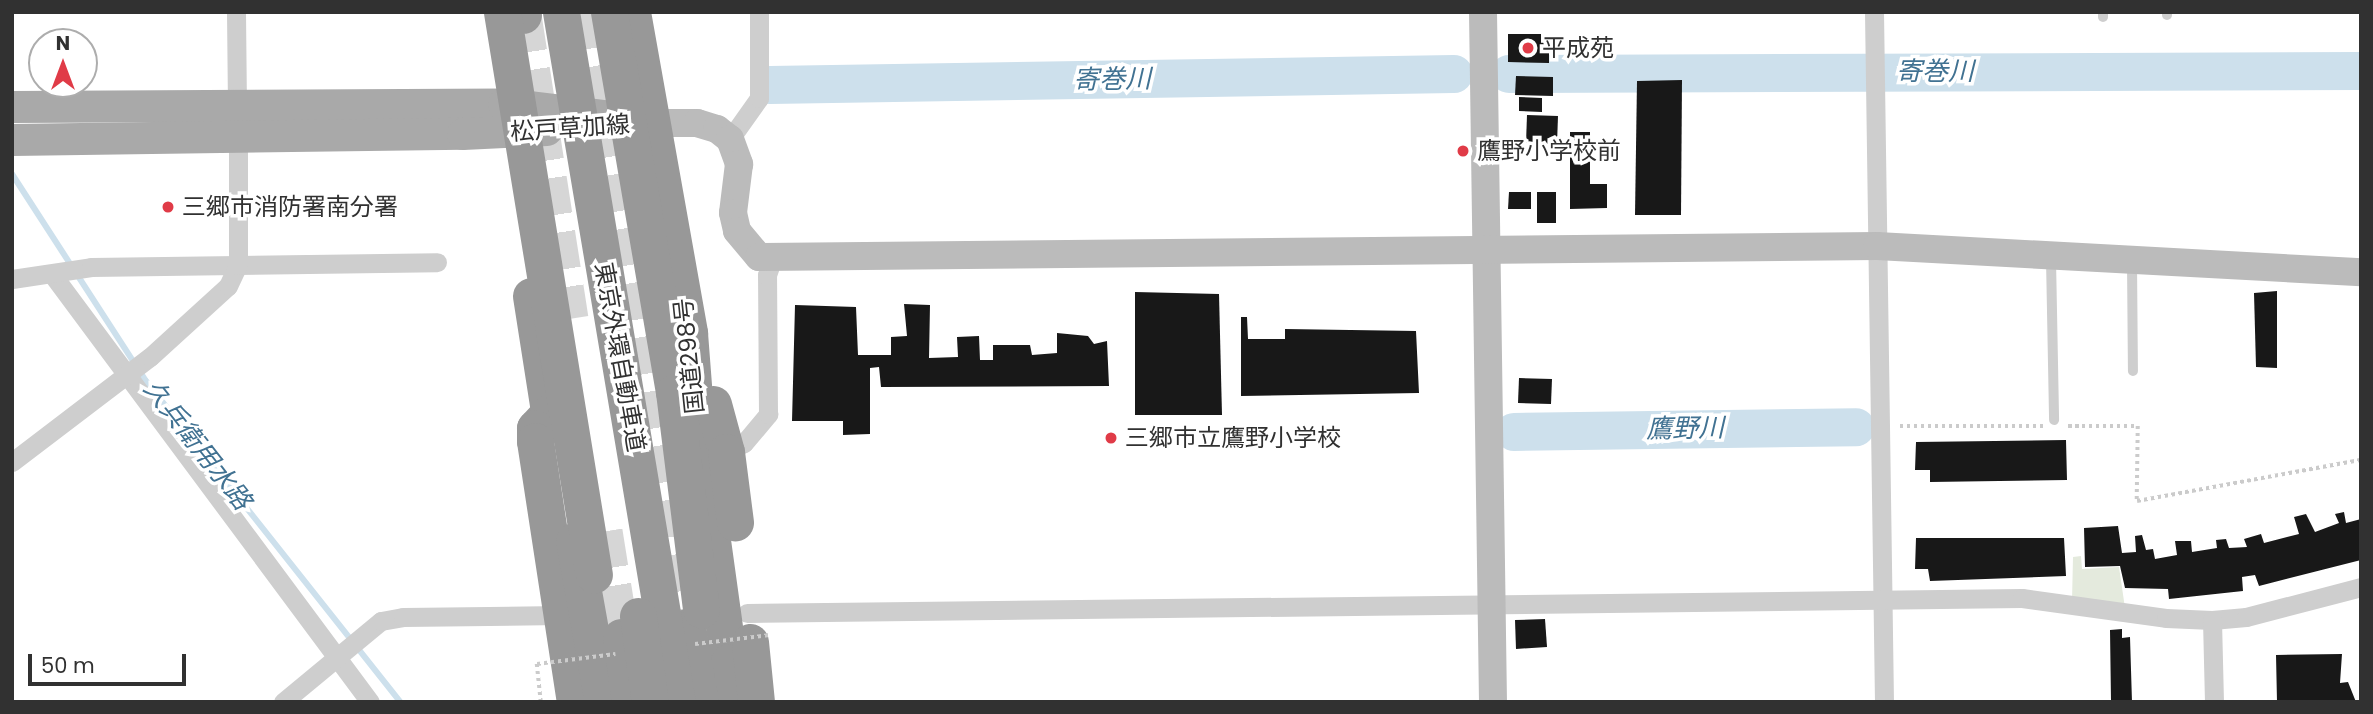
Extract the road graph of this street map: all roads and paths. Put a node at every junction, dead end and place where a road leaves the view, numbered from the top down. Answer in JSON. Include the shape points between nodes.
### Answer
{"nodes":[{"id":1,"x":236,"y":12,"type":"edge"},
{"id":2,"x":561,"y":12,"type":"edge"},
{"id":3,"x":609,"y":12,"type":"edge"},
{"id":4,"x":632,"y":12,"type":"edge"},
{"id":5,"x":759,"y":12,"type":"edge"},
{"id":6,"x":1483,"y":12,"type":"edge"},
{"id":7,"x":1874,"y":12,"type":"edge"},
{"id":8,"x":515,"y":13,"type":"edge"},
{"id":9,"x":12,"y":107,"type":"edge"},
{"id":10,"x":506,"y":118,"type":"junction"},
{"id":11,"x":237,"y":121,"type":"junction"},
{"id":12,"x":653,"y":122,"type":"junction"},
{"id":13,"x":730,"y":139,"type":"junction"},
{"id":14,"x":12,"y":140,"type":"edge"},
{"id":15,"x":1877,"y":246,"type":"junction"},
{"id":16,"x":1485,"y":249,"type":"junction"},
{"id":17,"x":2051,"y":255,"type":"junction"},
{"id":18,"x":773,"y":258,"type":"junction"},
{"id":19,"x":2132,"y":259,"type":"junction"},
{"id":20,"x":437,"y":262,"type":"dead end"},
{"id":21,"x":238,"y":265,"type":"junction"},
{"id":22,"x":2361,"y":272,"type":"edge"},
{"id":23,"x":57,"y":273,"type":"junction"},
{"id":24,"x":12,"y":279,"type":"edge"},
{"id":25,"x":689,"y":333,"type":"junction"},
{"id":26,"x":2133,"y":372,"type":"dead end"},
{"id":27,"x":127,"y":374,"type":"junction"},
{"id":28,"x":550,"y":412,"type":"junction"},
{"id":29,"x":2054,"y":420,"type":"dead end"},
{"id":30,"x":1879,"y":426,"type":"junction"},
{"id":31,"x":726,"y":452,"type":"junction"},
{"id":32,"x":2361,"y":460,"type":"edge"},
{"id":33,"x":12,"y":462,"type":"edge"},
{"id":34,"x":2361,"y":587,"type":"edge"},
{"id":35,"x":1882,"y":599,"type":"junction"},
{"id":36,"x":1491,"y":603,"type":"junction"},
{"id":37,"x":747,"y":613,"type":"junction"},
{"id":38,"x":561,"y":615,"type":"junction"},
{"id":39,"x":694,"y":618,"type":"junction"},
{"id":40,"x":2212,"y":620,"type":"junction"},
{"id":41,"x":621,"y":637,"type":"tunnel mouth"},
{"id":42,"x":334,"y":657,"type":"junction"},
{"id":43,"x":537,"y":664,"type":"dead end"},
{"id":44,"x":602,"y":698,"type":"edge"},
{"id":45,"x":283,"y":702,"type":"edge"},
{"id":46,"x":370,"y":702,"type":"edge"},
{"id":47,"x":541,"y":702,"type":"edge"},
{"id":48,"x":650,"y":702,"type":"edge"},
{"id":49,"x":677,"y":702,"type":"edge"},
{"id":50,"x":700,"y":702,"type":"edge"},
{"id":51,"x":717,"y":702,"type":"edge"},
{"id":52,"x":729,"y":702,"type":"edge"},
{"id":53,"x":756,"y":702,"type":"edge"},
{"id":54,"x":1493,"y":702,"type":"edge"},
{"id":55,"x":1884,"y":702,"type":"edge"},
{"id":56,"x":2214,"y":702,"type":"edge"}],
"edges":[{"from":1,"to":11,"type":"street"},
{"from":2,"to":49,"type":"highway","name":"東京外環自動車道","bridge":true},
{"from":3,"to":39,"type":"highway","bridge":true,"via":[[674,392]]},
{"from":4,"to":12,"type":"highway","name":"国道298号"},
{"from":5,"to":13,"type":"street","via":[[759,98]]},
{"from":6,"to":16,"type":"street"},
{"from":7,"to":15,"type":"street"},
{"from":8,"to":10,"type":"highway"},
{"from":8,"to":44,"type":"highway","bridge":true,"via":[[594,575]]},
{"from":8,"to":48,"type":"highway","name":"東京外環自動車道","bridge":true},
{"from":9,"to":11,"type":"main road","name":"松戸草加線"},
{"from":10,"to":11,"type":"main road","name":"松戸草加線"},
{"from":10,"to":12,"type":"main road","name":"松戸草加線"},
{"from":10,"to":28,"type":"highway"},
{"from":11,"to":14,"type":"main road","name":"松戸草加線"},
{"from":11,"to":21,"type":"street"},
{"from":12,"to":13,"type":"street","via":[[697,122]]},
{"from":12,"to":25,"type":"highway","name":"国道298号"},
{"from":13,"to":18,"type":"street","via":[[739,164],[733,213],[737,232],[760,257]]},
{"from":15,"to":16,"type":"street"},
{"from":15,"to":17,"type":"street"},
{"from":15,"to":30,"type":"street"},
{"from":16,"to":18,"type":"street"},
{"from":16,"to":36,"type":"street"},
{"from":17,"to":19,"type":"street"},
{"from":17,"to":29,"type":"lane"},
{"from":18,"to":31,"type":"street","via":[[766,275],[768,414],[744,443]]},
{"from":19,"to":22,"type":"street"},
{"from":19,"to":26,"type":"lane"},
{"from":20,"to":21,"type":"street"},
{"from":21,"to":23,"type":"street","via":[[90,267]]},
{"from":21,"to":27,"type":"street","via":[[229,286]]},
{"from":23,"to":24,"type":"street"},
{"from":23,"to":27,"type":"street"},
{"from":25,"to":31,"type":"highway"},
{"from":25,"to":52,"type":"highway","name":"国道298号","via":[[696,425],[729,662]]},
{"from":27,"to":33,"type":"street"},
{"from":27,"to":42,"type":"street"},
{"from":28,"to":38,"type":"highway","via":[[535,428],[535,441]]},
{"from":28,"to":44,"type":"highway"},
{"from":30,"to":32,"type":"path","via":[[2138,426],[2137,501]]},
{"from":30,"to":35,"type":"street"},
{"from":31,"to":37,"type":"highway"},
{"from":34,"to":40,"type":"street","via":[[2246,617]]},
{"from":35,"to":36,"type":"street"},
{"from":35,"to":40,"type":"street","via":[[2022,598]]},
{"from":35,"to":55,"type":"street"},
{"from":36,"to":37,"type":"street"},
{"from":36,"to":54,"type":"street"},
{"from":37,"to":53,"type":"highway"},
{"from":38,"to":42,"type":"street","via":[[402,617],[381,621]]},
{"from":38,"to":44,"type":"highway"},
{"from":39,"to":50,"type":"highway"},
{"from":39,"to":51,"type":"highway"},
{"from":40,"to":56,"type":"street"},
{"from":41,"to":44,"type":"highway"},
{"from":42,"to":45,"type":"street"},
{"from":42,"to":46,"type":"street"},
{"from":43,"to":47,"type":"path"}]}
